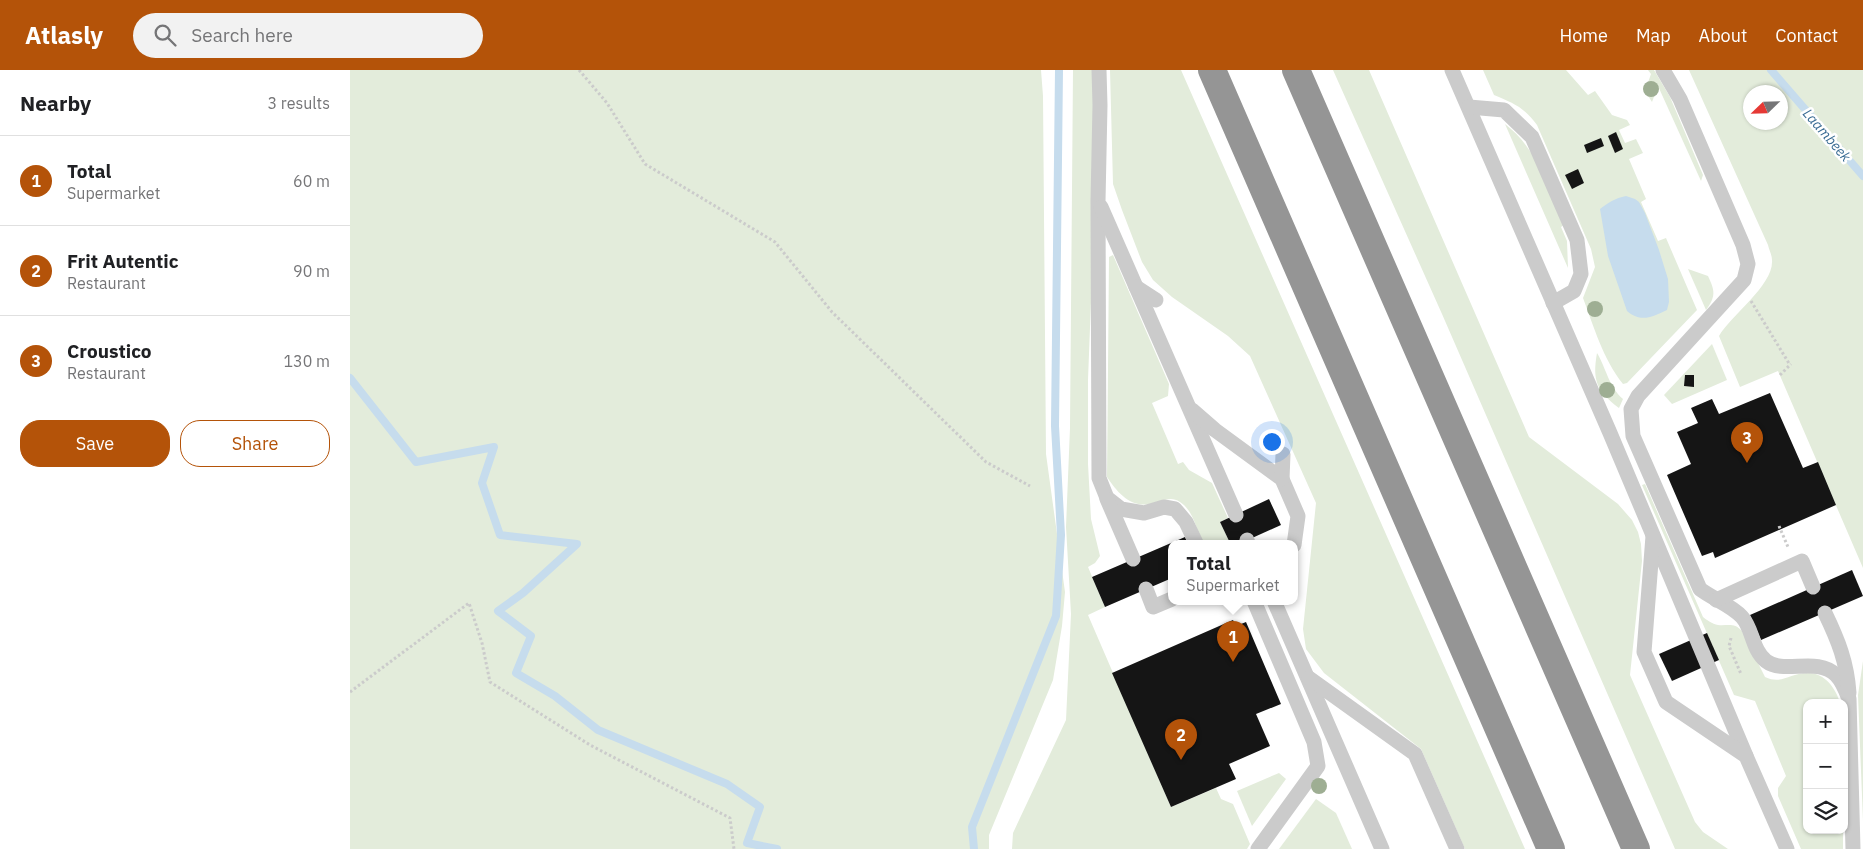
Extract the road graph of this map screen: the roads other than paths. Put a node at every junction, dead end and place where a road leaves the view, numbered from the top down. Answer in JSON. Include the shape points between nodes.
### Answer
{"nodes":[{"id":1,"x":1099,"y":70,"type":"edge"},
{"id":2,"x":1212,"y":70,"type":"edge"},
{"id":3,"x":1296,"y":70,"type":"edge"},
{"id":4,"x":1452,"y":70,"type":"edge"},
{"id":5,"x":1663,"y":70,"type":"edge"},
{"id":6,"x":1469,"y":107,"type":"junction"},
{"id":7,"x":1098,"y":201,"type":"junction"},
{"id":8,"x":1136,"y":288,"type":"junction"},
{"id":9,"x":1156,"y":300,"type":"dead end"},
{"id":10,"x":1553,"y":303,"type":"junction"},
{"id":11,"x":1189,"y":407,"type":"junction"},
{"id":12,"x":1283,"y":454,"type":"dead end"},
{"id":13,"x":1282,"y":479,"type":"junction"},
{"id":14,"x":1107,"y":498,"type":"junction"},
{"id":15,"x":1236,"y":514,"type":"dead end"},
{"id":16,"x":1653,"y":534,"type":"junction"},
{"id":17,"x":1195,"y":540,"type":"edge"},
{"id":18,"x":1295,"y":540,"type":"edge"},
{"id":19,"x":1133,"y":559,"type":"dead end"},
{"id":20,"x":1813,"y":587,"type":"dead end"},
{"id":21,"x":1146,"y":590,"type":"dead end"},
{"id":22,"x":1716,"y":600,"type":"junction"},
{"id":23,"x":1168,"y":601,"type":"edge"},
{"id":24,"x":1256,"y":605,"type":"edge"},
{"id":25,"x":1276,"y":605,"type":"edge"},
{"id":26,"x":1285,"y":605,"type":"edge"},
{"id":27,"x":1825,"y":613,"type":"dead end"},
{"id":28,"x":1283,"y":622,"type":"junction"},
{"id":29,"x":1307,"y":677,"type":"junction"},
{"id":30,"x":1849,"y":699,"type":"junction"},
{"id":31,"x":1746,"y":756,"type":"junction"},
{"id":32,"x":1258,"y":849,"type":"edge"},
{"id":33,"x":1382,"y":849,"type":"edge"},
{"id":34,"x":1457,"y":849,"type":"edge"},
{"id":35,"x":1551,"y":849,"type":"edge"},
{"id":36,"x":1636,"y":849,"type":"edge"},
{"id":37,"x":1787,"y":849,"type":"edge"},
{"id":38,"x":1852,"y":849,"type":"edge"}],
"edges":[{"from":1,"to":7,"type":"lane"},
{"from":2,"to":35,"type":"highway"},
{"from":3,"to":36,"type":"highway"},
{"from":4,"to":6,"type":"lane"},
{"from":5,"to":22,"type":"lane","via":[[1680,99],[1743,245],[1748,264],[1744,280],[1638,396],[1631,409],[1631,423],[1633,436],[1700,589]]},
{"from":6,"to":10,"type":"lane"},
{"from":6,"to":10,"type":"lane","via":[[1504,110],[1532,137],[1577,240],[1581,274],[1574,291]]},
{"from":7,"to":8,"type":"lane"},
{"from":7,"to":14,"type":"lane","via":[[1098,451],[1099,478]]},
{"from":8,"to":9,"type":"lane"},
{"from":8,"to":11,"type":"lane"},
{"from":10,"to":16,"type":"lane"},
{"from":11,"to":13,"type":"lane"},
{"from":11,"to":15,"type":"lane"},
{"from":12,"to":13,"type":"lane"},
{"from":13,"to":18,"type":"lane","via":[[1298,516]]},
{"from":14,"to":17,"type":"lane","via":[[1121,509],[1144,513],[1164,507],[1175,509]]},
{"from":14,"to":19,"type":"lane"},
{"from":16,"to":31,"type":"lane"},
{"from":16,"to":31,"type":"lane","via":[[1644,652],[1666,702]]},
{"from":20,"to":22,"type":"lane","via":[[1802,561]]},
{"from":21,"to":23,"type":"lane","via":[[1153,607]]},
{"from":22,"to":30,"type":"lane","via":[[1743,618],[1765,661],[1774,665],[1821,668],[1836,674]]},
{"from":24,"to":32,"type":"lane","via":[[1314,742],[1318,766]]},
{"from":25,"to":28,"type":"lane"},
{"from":26,"to":28,"type":"lane"},
{"from":27,"to":30,"type":"lane","via":[[1848,671]]},
{"from":28,"to":29,"type":"lane"},
{"from":29,"to":33,"type":"lane"},
{"from":29,"to":34,"type":"lane","via":[[1415,754]]},
{"from":30,"to":38,"type":"lane"},
{"from":31,"to":37,"type":"lane"}]}
